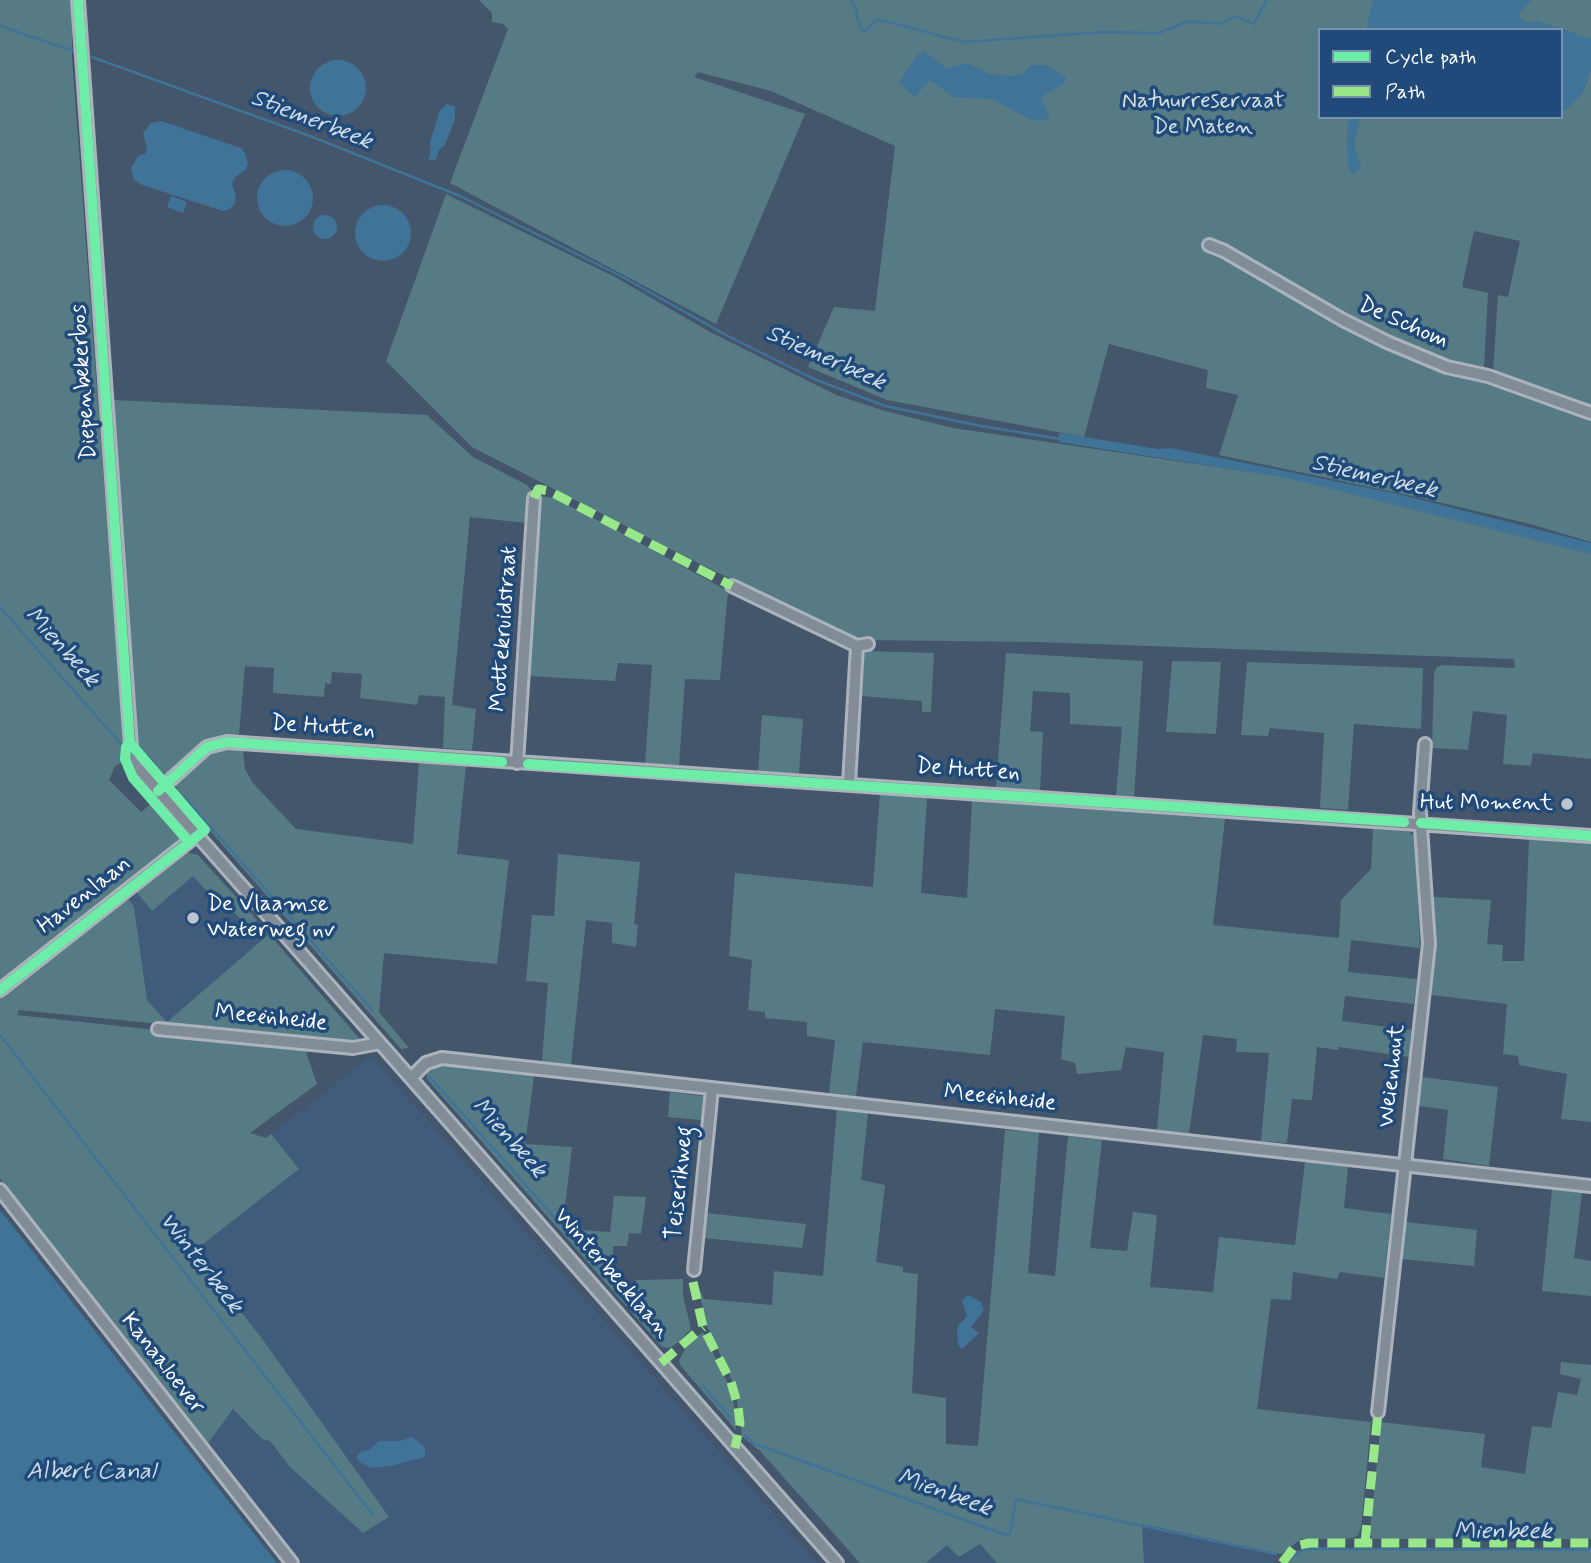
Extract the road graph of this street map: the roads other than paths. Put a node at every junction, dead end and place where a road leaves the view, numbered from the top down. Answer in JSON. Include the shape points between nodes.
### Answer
{"nodes":[{"id":1,"x":78,"y":0,"type":"edge"},
{"id":2,"x":1209,"y":245,"type":"dead end"},
{"id":3,"x":1591,"y":413,"type":"edge"},
{"id":4,"x":534,"y":498,"type":"dead end"},
{"id":5,"x":733,"y":586,"type":"dead end"},
{"id":6,"x":1425,"y":744,"type":"dead end"},
{"id":7,"x":132,"y":761,"type":"joint"},
{"id":8,"x":517,"y":763,"type":"junction"},
{"id":9,"x":849,"y":784,"type":"junction"},
{"id":10,"x":158,"y":791,"type":"junction"},
{"id":11,"x":1421,"y":823,"type":"junction"},
{"id":12,"x":1591,"y":835,"type":"edge"},
{"id":13,"x":196,"y":836,"type":"junction"},
{"id":14,"x":0,"y":990,"type":"edge"},
{"id":15,"x":158,"y":1029,"type":"dead end"},
{"id":16,"x":380,"y":1043,"type":"junction"},
{"id":17,"x":411,"y":1077,"type":"junction"},
{"id":18,"x":712,"y":1088,"type":"junction"},
{"id":19,"x":1405,"y":1165,"type":"junction"},
{"id":20,"x":1591,"y":1186,"type":"edge"},
{"id":21,"x":0,"y":1190,"type":"edge"},
{"id":22,"x":694,"y":1270,"type":"dead end"},
{"id":23,"x":1378,"y":1412,"type":"dead end"},
{"id":24,"x":292,"y":1563,"type":"edge"},
{"id":25,"x":837,"y":1563,"type":"edge"}],
"edges":[{"from":1,"to":7,"type":"street","name":"Diepenbekerbos"},
{"from":2,"to":3,"type":"street","name":"De Schom","via":[[1387,342],[1447,367],[1488,376]]},
{"from":4,"to":8,"type":"street","name":"Mottekruidstraat"},
{"from":5,"to":9,"type":"street","via":[[862,645]]},
{"from":6,"to":11,"type":"street","name":"Weienhout"},
{"from":7,"to":10,"type":"street","name":"Winterbeeklaan"},
{"from":8,"to":9,"type":"street","name":"De Hutten"},
{"from":8,"to":10,"type":"street","name":"De Hutten","via":[[227,742],[207,747]]},
{"from":9,"to":11,"type":"street","name":"De Hutten"},
{"from":10,"to":13,"type":"street","name":"Winterbeeklaan"},
{"from":11,"to":12,"type":"street","name":"De Hutten"},
{"from":11,"to":19,"type":"street","name":"Weienhout","via":[[1429,944]]},
{"from":13,"to":14,"type":"street","name":"Havenlaan"},
{"from":13,"to":16,"type":"street","name":"Winterbeeklaan"},
{"from":15,"to":16,"type":"street","name":"Meeënheide","via":[[353,1048]]},
{"from":16,"to":17,"type":"street","name":"Winterbeeklaan"},
{"from":17,"to":18,"type":"street","name":"Meeënheide","via":[[426,1063],[442,1058]]},
{"from":17,"to":25,"type":"street","name":"Winterbeeklaan"},
{"from":18,"to":19,"type":"street","name":"Meeënheide"},
{"from":18,"to":22,"type":"street","name":"Teiserikweg"},
{"from":19,"to":20,"type":"street","name":"Meeënheide"},
{"from":19,"to":23,"type":"street","name":"Weienhout"},
{"from":21,"to":24,"type":"street","name":"Kanaaloever"}]}
